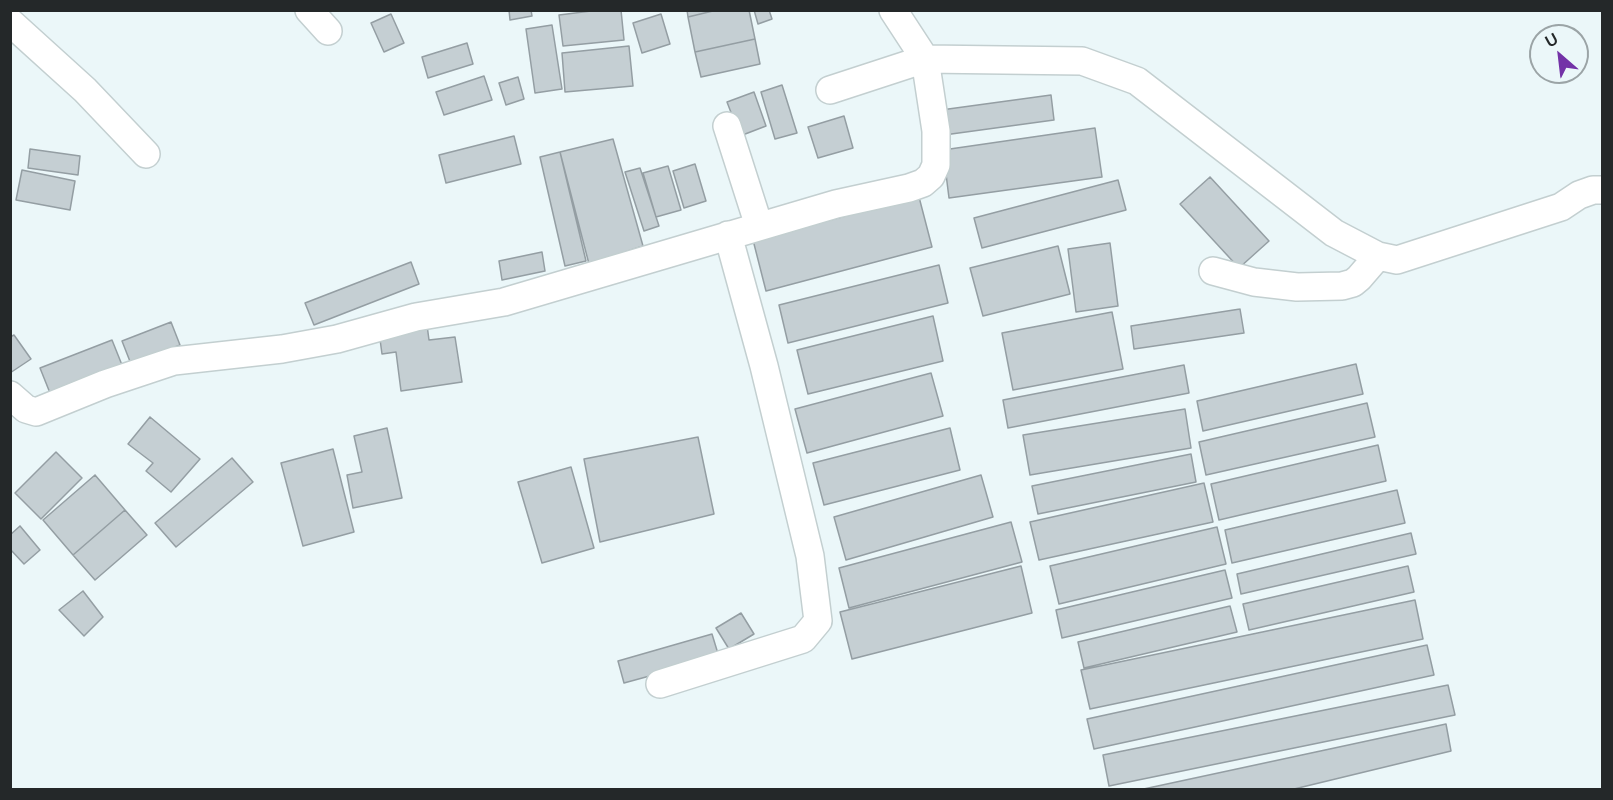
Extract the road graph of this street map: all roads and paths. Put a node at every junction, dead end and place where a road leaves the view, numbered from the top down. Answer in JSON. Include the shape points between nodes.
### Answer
{"nodes":[{"id":1,"x":309,"y":10,"type":"edge"},
{"id":2,"x":893,"y":10,"type":"edge"},
{"id":3,"x":10,"y":22,"type":"edge"},
{"id":4,"x":328,"y":31,"type":"dead end"},
{"id":5,"x":925,"y":59,"type":"junction"},
{"id":6,"x":830,"y":90,"type":"dead end"},
{"id":7,"x":727,"y":126,"type":"dead end"},
{"id":8,"x":146,"y":154,"type":"dead end"},
{"id":9,"x":1602,"y":190,"type":"edge"},
{"id":10,"x":759,"y":226,"type":"junction"},
{"id":11,"x":728,"y":235,"type":"junction"},
{"id":12,"x":1378,"y":256,"type":"junction"},
{"id":13,"x":1214,"y":271,"type":"dead end"},
{"id":14,"x":10,"y":395,"type":"edge"},
{"id":15,"x":660,"y":684,"type":"dead end"}],
"edges":[{"from":1,"to":4,"type":"street"},
{"from":2,"to":5,"type":"street"},
{"from":3,"to":8,"type":"street","via":[[85,90]]},
{"from":5,"to":6,"type":"street"},
{"from":5,"to":10,"type":"street","via":[[936,131],[936,165],[931,176],[909,188]]},
{"from":5,"to":12,"type":"street","via":[[1082,61],[1137,81],[1334,233]]},
{"from":7,"to":10,"type":"street"},
{"from":9,"to":12,"type":"street","via":[[1579,195],[1562,207],[1397,260]]},
{"from":10,"to":11,"type":"street"},
{"from":11,"to":14,"type":"street","via":[[504,302],[416,317],[337,339],[282,349],[174,361],[36,412]]},
{"from":11,"to":15,"type":"street","via":[[810,556],[818,621],[803,639]]},
{"from":12,"to":13,"type":"street","via":[[1359,278],[1342,286],[1297,287],[1254,282]]}]}
